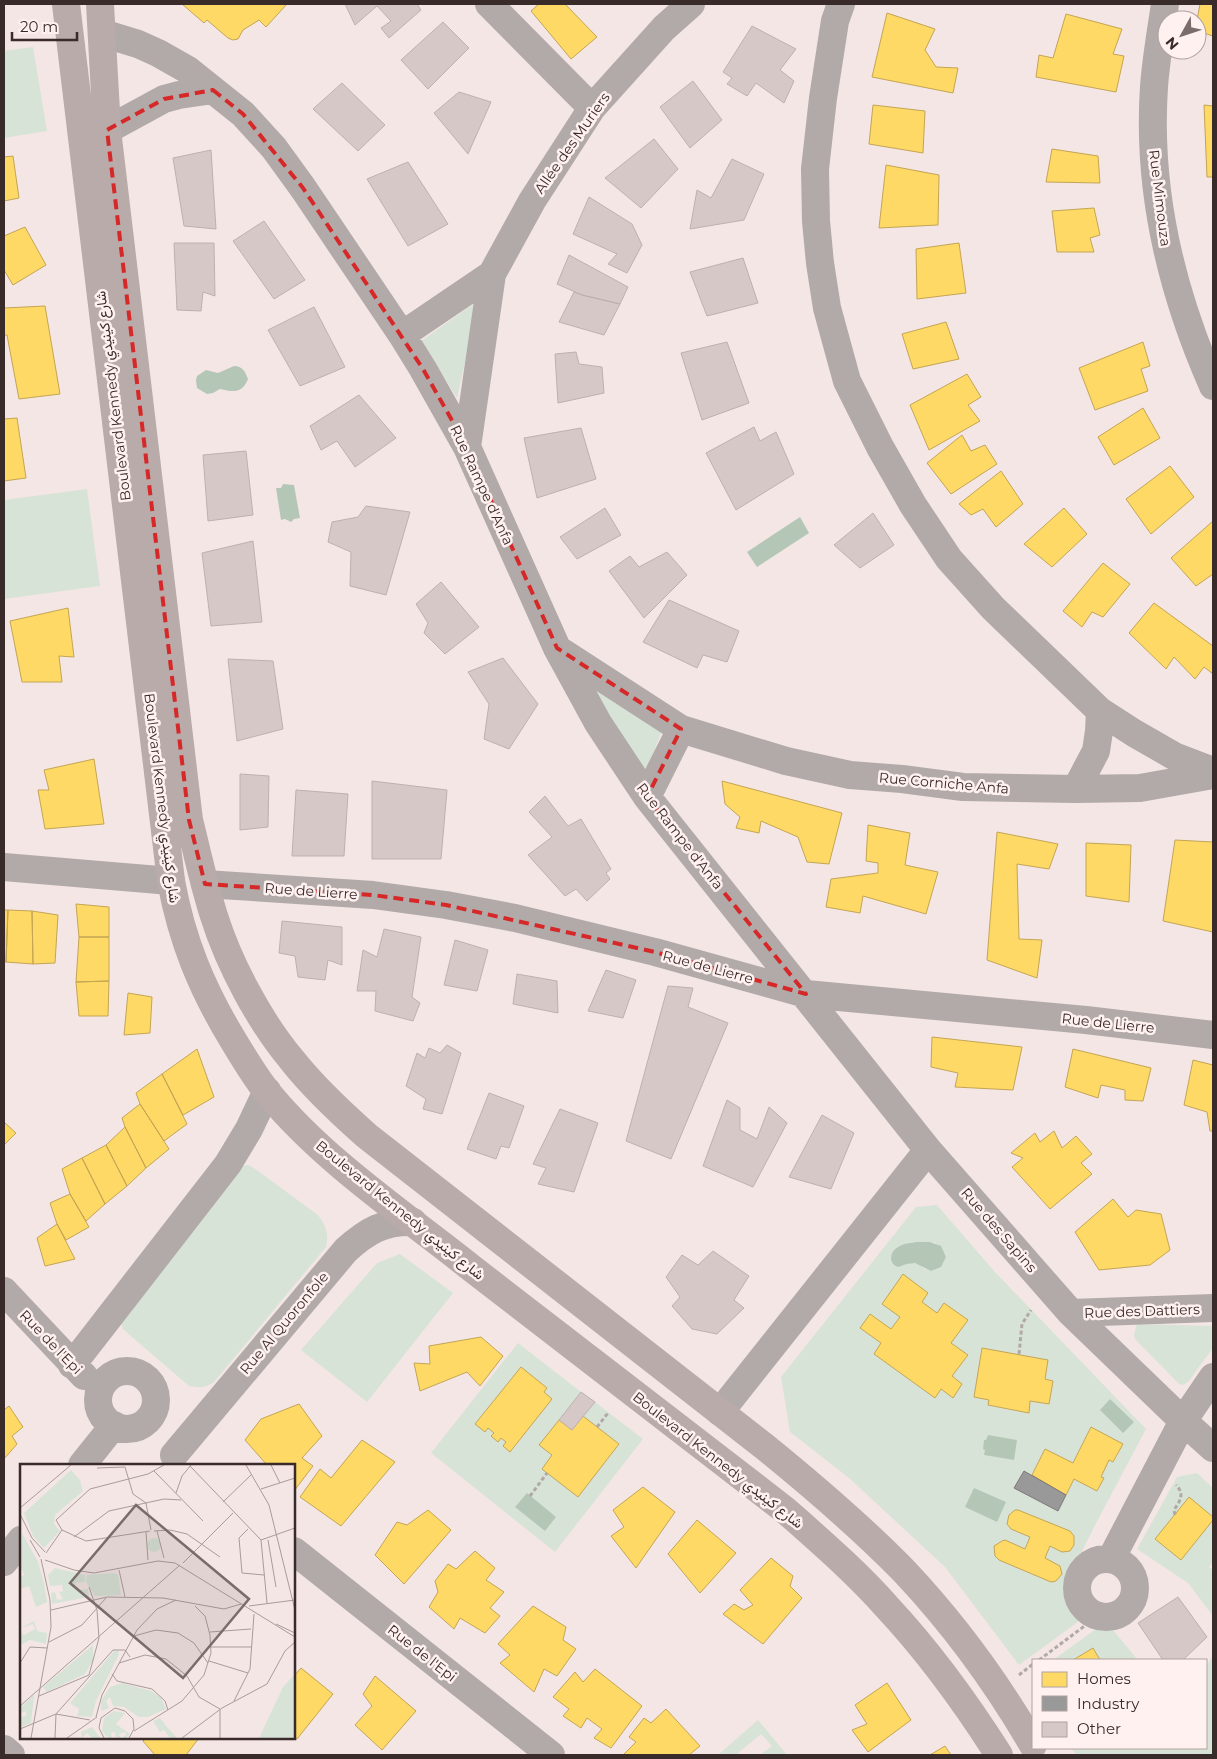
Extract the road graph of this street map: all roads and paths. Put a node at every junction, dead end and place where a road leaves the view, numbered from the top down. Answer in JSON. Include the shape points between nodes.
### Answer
{"nodes":[{"id":1,"x":66,"y":4,"type":"edge"},
{"id":2,"x":100,"y":4,"type":"edge"},
{"id":3,"x":489,"y":4,"type":"edge"},
{"id":4,"x":691,"y":4,"type":"edge"},
{"id":5,"x":1165,"y":4,"type":"edge"},
{"id":6,"x":833,"y":9,"type":"edge"},
{"id":7,"x":102,"y":33,"type":"junction"},
{"id":8,"x":214,"y":90,"type":"junction"},
{"id":9,"x":592,"y":108,"type":"junction"},
{"id":10,"x":94,"y":129,"type":"junction"},
{"id":11,"x":492,"y":274,"type":"junction"},
{"id":12,"x":402,"y":335,"type":"junction"},
{"id":13,"x":1213,"y":386,"type":"edge"},
{"id":14,"x":467,"y":447,"type":"junction"},
{"id":15,"x":557,"y":648,"type":"junction"},
{"id":16,"x":1100,"y":711,"type":"junction"},
{"id":17,"x":681,"y":729,"type":"junction"},
{"id":18,"x":1213,"y":771,"type":"edge"},
{"id":19,"x":1213,"y":775,"type":"edge"},
{"id":20,"x":1076,"y":790,"type":"junction"},
{"id":21,"x":647,"y":797,"type":"junction"},
{"id":22,"x":4,"y":867,"type":"edge"},
{"id":23,"x":170,"y":882,"type":"junction"},
{"id":24,"x":205,"y":884,"type":"junction"},
{"id":25,"x":806,"y":994,"type":"junction"},
{"id":26,"x":1213,"y":1035,"type":"edge"},
{"id":27,"x":266,"y":1091,"type":"junction"},
{"id":28,"x":928,"y":1150,"type":"junction"},
{"id":29,"x":413,"y":1222,"type":"junction"},
{"id":30,"x":4,"y":1292,"type":"edge"},
{"id":31,"x":1213,"y":1308,"type":"edge"},
{"id":32,"x":1031,"y":1310,"type":"dead end"},
{"id":33,"x":1071,"y":1313,"type":"junction"},
{"id":34,"x":1018,"y":1354,"type":"dead end"},
{"id":35,"x":72,"y":1365,"type":"junction"},
{"id":36,"x":1213,"y":1376,"type":"edge"},
{"id":37,"x":100,"y":1391,"type":"junction"},
{"id":38,"x":720,"y":1412,"type":"junction"},
{"id":39,"x":608,"y":1413,"type":"dead end"},
{"id":40,"x":1183,"y":1421,"type":"junction"},
{"id":41,"x":126,"y":1426,"type":"junction"},
{"id":42,"x":597,"y":1427,"type":"dead end"},
{"id":43,"x":1213,"y":1448,"type":"edge"},
{"id":44,"x":180,"y":1460,"type":"edge"},
{"id":45,"x":83,"y":1464,"type":"edge"},
{"id":46,"x":548,"y":1473,"type":"dead end"},
{"id":47,"x":1173,"y":1483,"type":"dead end"},
{"id":48,"x":530,"y":1496,"type":"dead end"},
{"id":49,"x":1175,"y":1515,"type":"dead end"},
{"id":50,"x":20,"y":1541,"type":"edge"},
{"id":51,"x":295,"y":1552,"type":"edge"},
{"id":52,"x":1111,"y":1559,"type":"junction"},
{"id":53,"x":4,"y":1562,"type":"edge"},
{"id":54,"x":1098,"y":1616,"type":"junction"},
{"id":55,"x":1040,"y":1659,"type":"edge"},
{"id":56,"x":1032,"y":1665,"type":"edge"},
{"id":57,"x":1020,"y":1675,"type":"dead end"},
{"id":58,"x":1032,"y":1743,"type":"edge"},
{"id":59,"x":4,"y":1750,"type":"edge"},
{"id":60,"x":11,"y":1755,"type":"edge"},
{"id":61,"x":550,"y":1755,"type":"edge"},
{"id":62,"x":999,"y":1755,"type":"edge"}],
"edges":[{"from":1,"to":10,"type":"main road","name":"Boulevard Kennedy شارع كينيدي"},
{"from":2,"to":7,"type":"main road","name":"Boulevard Kennedy شارع كينيدي"},
{"from":3,"to":9,"type":"street"},
{"from":4,"to":9,"type":"street","name":"Allée des Muriers","via":[[664,28]]},
{"from":5,"to":13,"type":"street","name":"Rue Mimouza","via":[[1154,86],[1154,171],[1160,218],[1177,292]]},
{"from":6,"to":16,"type":"street","via":[[815,169],[816,221],[827,308],[847,382],[913,505],[949,558],[993,608]]},
{"from":7,"to":8,"type":"street","name":"Rue Rampe d'Anfa","via":[[158,53]]},
{"from":7,"to":10,"type":"main road","name":"Boulevard Kennedy شارع كينيدي"},
{"from":8,"to":10,"type":"street","via":[[164,99]]},
{"from":8,"to":12,"type":"street","name":"Rue Rampe d'Anfa","via":[[243,114],[274,148]]},
{"from":9,"to":11,"type":"street","name":"Allée des Muriers","via":[[532,201]]},
{"from":10,"to":23,"type":"main road","name":"Boulevard Kennedy شارع كينيدي"},
{"from":10,"to":24,"type":"main road","name":"Boulevard Kennedy شارع كينيدي","via":[[189,820]]},
{"from":11,"to":12,"type":"street","name":"Allée des Muriers"},
{"from":11,"to":14,"type":"street","name":"Allée des Muriers"},
{"from":12,"to":14,"type":"street","name":"Rue Rampe d'Anfa"},
{"from":14,"to":15,"type":"street","name":"Rue Rampe d'Anfa"},
{"from":15,"to":17,"type":"street","name":"Rue Corniche Anfa"},
{"from":15,"to":21,"type":"street","name":"Rue Rampe d'Anfa","via":[[598,723]]},
{"from":16,"to":18,"type":"street","via":[[1174,756]]},
{"from":16,"to":20,"type":"street","via":[[1096,751]]},
{"from":17,"to":20,"type":"street","name":"Rue Corniche Anfa","via":[[786,761],[850,775],[963,787]]},
{"from":17,"to":21,"type":"street"},
{"from":19,"to":20,"type":"street","name":"Rue Corniche Anfa","via":[[1140,788]]},
{"from":21,"to":25,"type":"street","name":"Rue Rampe d'Anfa"},
{"from":22,"to":23,"type":"street"},
{"from":23,"to":27,"type":"main road","name":"Boulevard Kennedy شارع كينيدي","via":[[180,926],[206,993]]},
{"from":24,"to":25,"type":"street","name":"Rue de Lierre","via":[[373,895],[446,905],[655,952]]},
{"from":24,"to":38,"type":"main road","name":"Boulevard Kennedy شارع كينيدي","via":[[214,917],[248,993],[291,1060],[325,1097],[396,1160]]},
{"from":25,"to":26,"type":"street","name":"Rue de Lierre"},
{"from":25,"to":28,"type":"street","name":"Rue des Sapins"},
{"from":27,"to":29,"type":"main road","name":"Boulevard Kennedy شارع كينيدي","via":[[320,1146]]},
{"from":27,"to":35,"type":"street","via":[[228,1164]]},
{"from":28,"to":33,"type":"street","name":"Rue des Sapins"},
{"from":28,"to":38,"type":"street"},
{"from":29,"to":44,"type":"street","name":"Rue Al Quoronfole","via":[[378,1227],[362,1235],[346,1250]]},
{"from":29,"to":62,"type":"main road","name":"Boulevard Kennedy شارع كينيدي","via":[[813,1535],[881,1600],[925,1651]]},
{"from":30,"to":35,"type":"street","name":"Rue de l'Epi"},
{"from":31,"to":33,"type":"street","name":"Rue des Dattiers"},
{"from":32,"to":34,"type":"path","via":[[1022,1324]]},
{"from":33,"to":40,"type":"street","name":"Rue des Sapins"},
{"from":35,"to":37,"type":"street","name":"Rue de l'Epi"},
{"from":36,"to":40,"type":"street"},
{"from":37,"to":41,"type":"street","via":[[101,1411],[106,1419]]},
{"from":37,"to":41,"type":"street","via":[[112,1376],[131,1371],[140,1374],[154,1388],[155,1408],[150,1417]]},
{"from":38,"to":58,"type":"main road","name":"Boulevard Kennedy شارع كينيدي","via":[[810,1484],[905,1573],[978,1661]]},
{"from":39,"to":42,"type":"path"},
{"from":40,"to":43,"type":"street","name":"Rue des Sapins"},
{"from":40,"to":52,"type":"street"},
{"from":41,"to":44,"type":"street"},
{"from":41,"to":45,"type":"street"},
{"from":46,"to":48,"type":"path"},
{"from":47,"to":49,"type":"path","via":[[1181,1495]]},
{"from":50,"to":53,"type":"street"},
{"from":51,"to":61,"type":"street","name":"Rue de l'Epi"},
{"from":52,"to":54,"type":"street","via":[[1102,1559],[1085,1567],[1077,1584],[1080,1602]]},
{"from":52,"to":54,"type":"street","via":[[1128,1569],[1134,1578],[1134,1597],[1122,1613],[1113,1617]]},
{"from":54,"to":55,"type":"path"},
{"from":56,"to":57,"type":"path"},
{"from":59,"to":60,"type":"street"}]}
